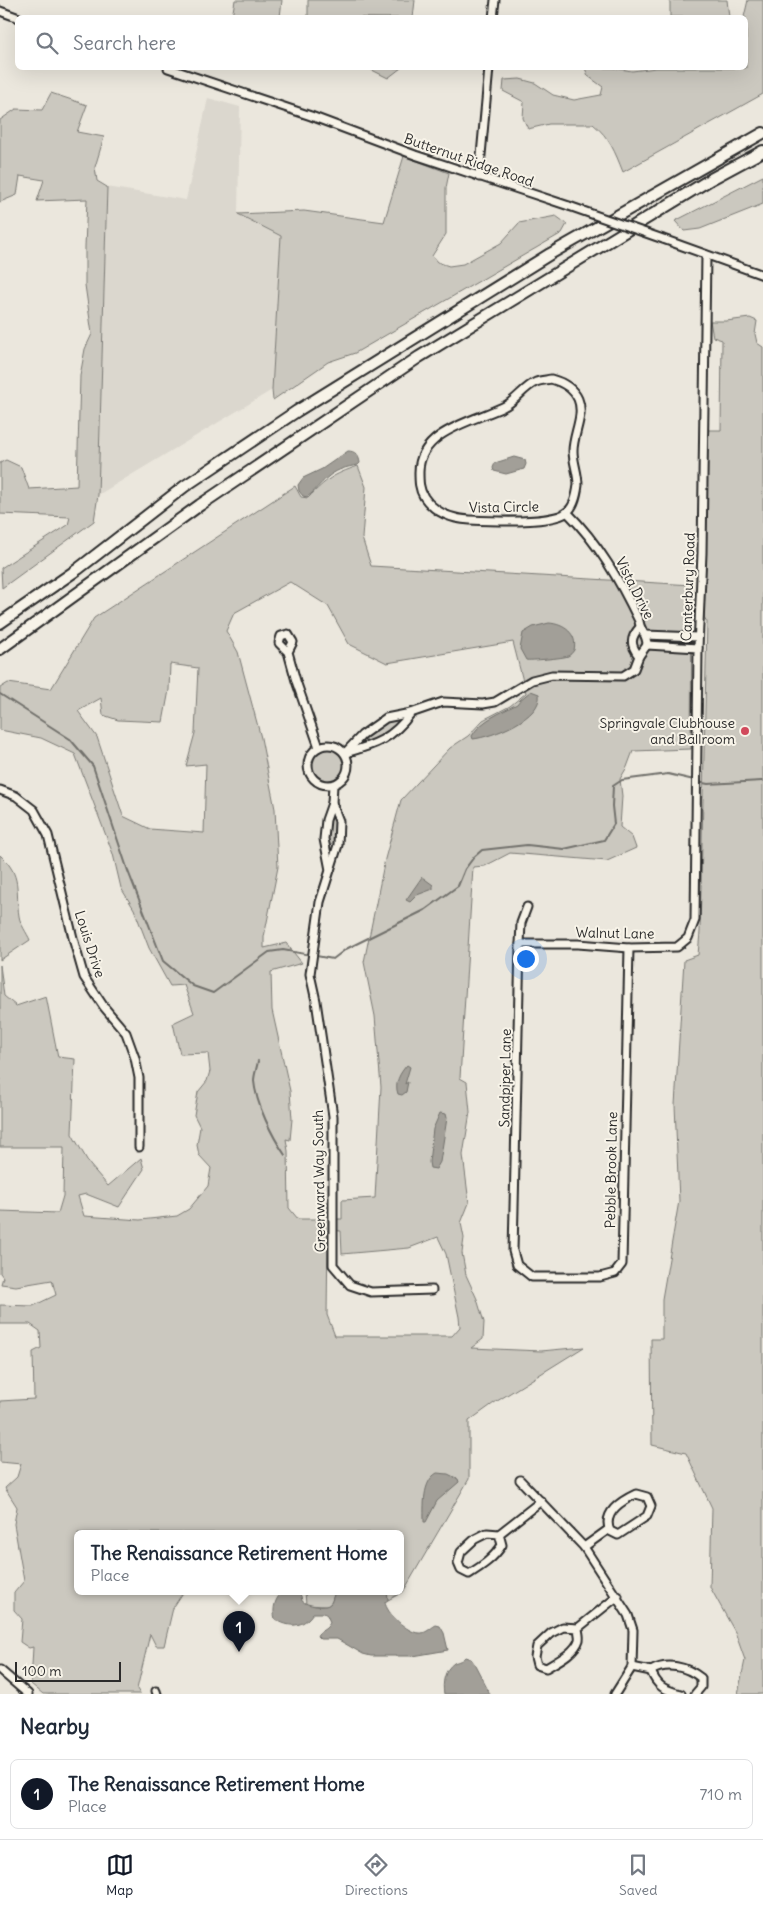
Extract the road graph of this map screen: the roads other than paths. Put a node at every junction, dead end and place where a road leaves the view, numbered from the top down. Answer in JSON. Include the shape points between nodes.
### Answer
{"nodes":[{"id":1,"x":495,"y":0,"type":"edge"},
{"id":2,"x":0,"y":11,"type":"edge"},
{"id":3,"x":493,"y":15,"type":"edge"},
{"id":4,"x":15,"y":17,"type":"edge"},
{"id":5,"x":174,"y":70,"type":"edge"},
{"id":6,"x":489,"y":70,"type":"edge"},
{"id":7,"x":763,"y":133,"type":"edge"},
{"id":8,"x":763,"y":151,"type":"edge"},
{"id":9,"x":479,"y":177,"type":"junction"},
{"id":10,"x":706,"y":255,"type":"junction"},
{"id":11,"x":763,"y":275,"type":"edge"},
{"id":12,"x":567,"y":512,"type":"junction"},
{"id":13,"x":0,"y":623,"type":"edge"},
{"id":14,"x":640,"y":627,"type":"junction"},
{"id":15,"x":646,"y":634,"type":"junction"},
{"id":16,"x":698,"y":637,"type":"junction"},
{"id":17,"x":647,"y":646,"type":"junction"},
{"id":18,"x":698,"y":648,"type":"junction"},
{"id":19,"x":0,"y":649,"type":"edge"},
{"id":20,"x":288,"y":652,"type":"dead end"},
{"id":21,"x":639,"y":656,"type":"junction"},
{"id":22,"x":411,"y":713,"type":"junction"},
{"id":23,"x":319,"y":747,"type":"junction"},
{"id":24,"x":345,"y":753,"type":"junction"},
{"id":25,"x":334,"y":785,"type":"junction"},
{"id":26,"x":0,"y":790,"type":"edge"},
{"id":27,"x":332,"y":803,"type":"junction"},
{"id":28,"x":330,"y":871,"type":"junction"},
{"id":29,"x":527,"y":907,"type":"dead end"},
{"id":30,"x":695,"y":920,"type":"joint"},
{"id":31,"x":520,"y":944,"type":"junction"},
{"id":32,"x":628,"y":948,"type":"junction"},
{"id":33,"x":139,"y":1147,"type":"dead end"},
{"id":34,"x":513,"y":1251,"type":"joint"},
{"id":35,"x":432,"y":1290,"type":"dead end"},
{"id":36,"x":520,"y":1480,"type":"dead end"},
{"id":37,"x":541,"y":1501,"type":"junction"},
{"id":38,"x":609,"y":1529,"type":"junction"},
{"id":39,"x":499,"y":1534,"type":"junction"},
{"id":40,"x":584,"y":1547,"type":"junction"},
{"id":41,"x":618,"y":1596,"type":"junction"},
{"id":42,"x":578,"y":1628,"type":"junction"},
{"id":43,"x":632,"y":1667,"type":"junction"},
{"id":44,"x":0,"y":1670,"type":"edge"},
{"id":45,"x":651,"y":1672,"type":"junction"},
{"id":46,"x":28,"y":1694,"type":"edge"},
{"id":47,"x":615,"y":1694,"type":"edge"},
{"id":48,"x":680,"y":1694,"type":"edge"},
{"id":49,"x":695,"y":1694,"type":"edge"}],
"edges":[{"from":1,"to":3,"type":"street"},
{"from":2,"to":4,"type":"street"},
{"from":5,"to":9,"type":"street","name":"Butternut Ridge Road"},
{"from":6,"to":9,"type":"street"},
{"from":7,"to":13,"type":"highway","via":[[550,254],[297,411],[185,486],[78,569]]},
{"from":8,"to":19,"type":"highway","via":[[711,179],[419,357],[200,505]]},
{"from":9,"to":10,"type":"street","name":"Butternut Ridge Road","bridge":true},
{"from":10,"to":11,"type":"street","name":"Butternut Ridge Road"},
{"from":10,"to":16,"type":"street","name":"Canterbury Road"},
{"from":12,"to":12,"type":"street","name":"Vista Circle","via":[[575,500],[578,484],[573,452],[580,418],[578,400],[562,382],[551,379],[536,382],[506,406],[436,437],[425,448],[419,466],[420,487],[439,513],[459,520],[496,521],[553,518]]},
{"from":12,"to":14,"type":"street","name":"Vista Drive","via":[[601,550]]},
{"from":14,"to":15,"type":"street","name":"Vista Drive"},
{"from":14,"to":21,"type":"street","via":[[632,641]]},
{"from":15,"to":16,"type":"street","name":"Vista Drive"},
{"from":15,"to":17,"type":"street"},
{"from":16,"to":18,"type":"street","name":"Canterbury Road"},
{"from":17,"to":18,"type":"street"},
{"from":17,"to":21,"type":"street"},
{"from":18,"to":30,"type":"street","name":"Canterbury Road"},
{"from":20,"to":23,"type":"street"},
{"from":21,"to":22,"type":"street","via":[[634,669],[623,676],[552,675],[532,680],[495,702],[443,702]]},
{"from":22,"to":24,"type":"street","via":[[386,718],[362,735]]},
{"from":22,"to":24,"type":"street","via":[[400,728],[385,739]]},
{"from":23,"to":24,"type":"street","via":[[333,746]]},
{"from":23,"to":25,"type":"street","via":[[310,756],[308,769],[320,784]]},
{"from":24,"to":25,"type":"street","via":[[348,772]]},
{"from":25,"to":27,"type":"street","name":"Greenward Way South"},
{"from":26,"to":33,"type":"street","name":"Louis Drive","via":[[16,796],[34,810],[48,835],[84,977],[104,1008],[126,1033],[139,1078]]},
{"from":27,"to":28,"type":"street","name":"Greenward Way South","via":[[324,839]]},
{"from":27,"to":28,"type":"street","name":"Greenward Way South","via":[[339,829]]},
{"from":28,"to":35,"type":"street","name":"Greenward Way South","via":[[320,902],[310,974],[333,1116],[333,1265],[350,1285],[371,1292]]},
{"from":29,"to":31,"type":"street","name":"Sandpiper Lane"},
{"from":30,"to":32,"type":"street","name":"Walnut Lane","via":[[688,938],[677,946]]},
{"from":31,"to":32,"type":"street","name":"Walnut Lane"},
{"from":31,"to":34,"type":"street","name":"Sandpiper Lane"},
{"from":32,"to":34,"type":"street","name":"Pebble Brook Lane","via":[[622,1264],[615,1273],[600,1277],[532,1277],[517,1265]]},
{"from":36,"to":37,"type":"street"},
{"from":37,"to":39,"type":"street"},
{"from":37,"to":40,"type":"street"},
{"from":38,"to":38,"type":"street","via":[[618,1535],[647,1516],[651,1506],[648,1498],[636,1494],[624,1500],[610,1513]]},
{"from":38,"to":40,"type":"street"},
{"from":39,"to":39,"type":"street","via":[[502,1545],[497,1554],[469,1574],[461,1570],[458,1563],[461,1552],[474,1539],[487,1533]]},
{"from":40,"to":41,"type":"street"},
{"from":41,"to":42,"type":"street"},
{"from":41,"to":43,"type":"street","via":[[633,1630]]},
{"from":42,"to":42,"type":"street","via":[[563,1627],[551,1633],[537,1646],[534,1657],[537,1665],[546,1668],[573,1648],[579,1640]]},
{"from":43,"to":45,"type":"street"},
{"from":43,"to":47,"type":"street"},
{"from":44,"to":46,"type":"street"},
{"from":45,"to":48,"type":"street","via":[[663,1689]]},
{"from":45,"to":49,"type":"street","via":[[660,1666],[692,1671],[701,1678],[701,1687]]}]}
